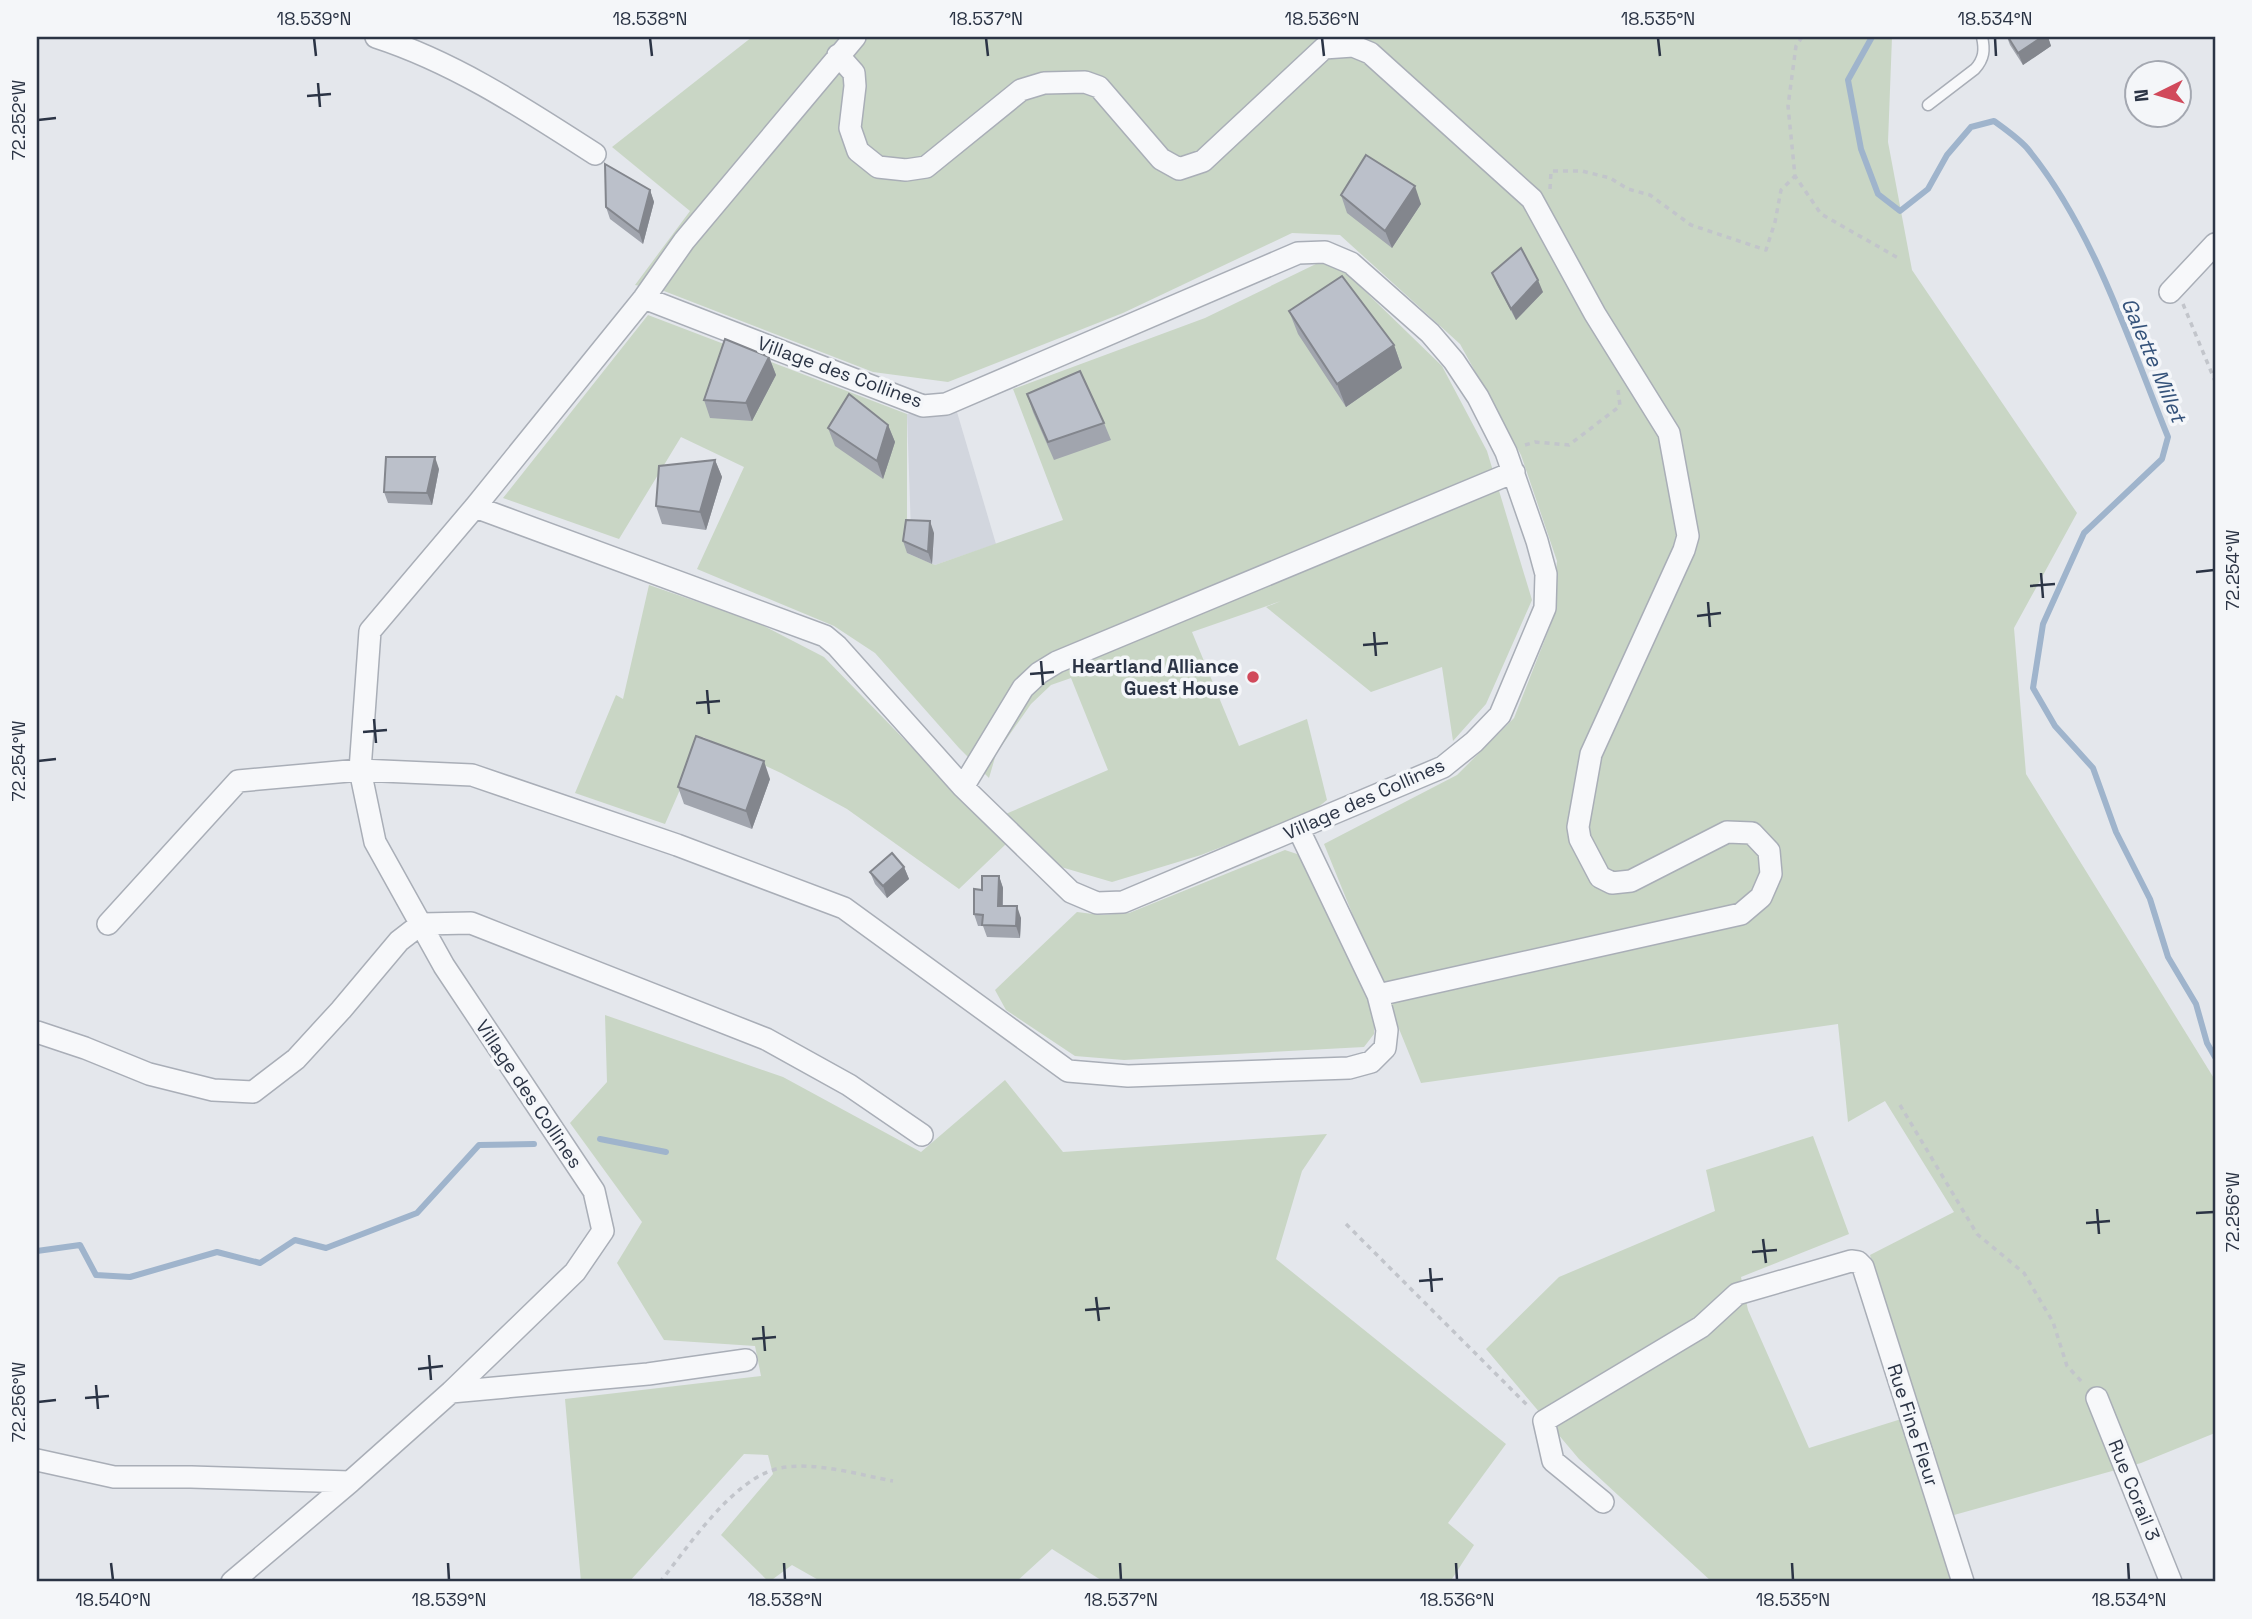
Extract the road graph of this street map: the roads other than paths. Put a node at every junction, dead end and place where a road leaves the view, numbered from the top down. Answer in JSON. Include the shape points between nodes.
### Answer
{"nodes":[{"id":1,"x":376,"y":37,"type":"edge"},
{"id":2,"x":855,"y":37,"type":"edge"},
{"id":3,"x":1982,"y":37,"type":"edge"},
{"id":4,"x":838,"y":55,"type":"junction"},
{"id":5,"x":1928,"y":105,"type":"dead end"},
{"id":6,"x":596,"y":154,"type":"dead end"},
{"id":7,"x":2215,"y":244,"type":"edge"},
{"id":8,"x":2173,"y":289,"type":"road end"},
{"id":9,"x":644,"y":298,"type":"junction"},
{"id":10,"x":1514,"y":472,"type":"junction"},
{"id":11,"x":475,"y":507,"type":"junction"},
{"id":12,"x":360,"y":770,"type":"junction"},
{"id":13,"x":963,"y":787,"type":"junction"},
{"id":14,"x":1298,"y":828,"type":"junction"},
{"id":15,"x":108,"y":924,"type":"dead end"},
{"id":16,"x":421,"y":924,"type":"junction"},
{"id":17,"x":1378,"y":995,"type":"junction"},
{"id":18,"x":37,"y":1032,"type":"edge"},
{"id":19,"x":922,"y":1135,"type":"dead end"},
{"id":20,"x":746,"y":1360,"type":"dead end"},
{"id":21,"x":451,"y":1392,"type":"junction"},
{"id":22,"x":2097,"y":1398,"type":"road end"},
{"id":23,"x":37,"y":1460,"type":"edge"},
{"id":24,"x":350,"y":1482,"type":"junction"},
{"id":25,"x":1603,"y":1502,"type":"dead end"},
{"id":26,"x":232,"y":1582,"type":"edge"},
{"id":27,"x":1963,"y":1582,"type":"edge"},
{"id":28,"x":2171,"y":1582,"type":"edge"}],
"edges":[{"from":1,"to":6,"type":"street","via":[[495,90]]},
{"from":2,"to":4,"type":"street"},
{"from":3,"to":5,"type":"lane","via":[[1984,54],[1975,69]]},
{"from":4,"to":9,"type":"street","via":[[684,241]]},
{"from":4,"to":17,"type":"street","via":[[854,73],[850,128],[858,151],[878,167],[926,167],[1021,90],[1044,83],[1085,82],[1099,87],[1160,159],[1179,169],[1203,161],[1324,48],[1353,46],[1370,53],[1532,198],[1595,314],[1669,433],[1688,536],[1591,754],[1578,827],[1580,839],[1600,877],[1612,883],[1631,881],[1727,832],[1752,833],[1769,851],[1771,874],[1761,897],[1741,914]]},
{"from":7,"to":8,"type":"street"},
{"from":9,"to":10,"type":"street","name":"Village des Collines","via":[[923,406],[946,404],[1298,253],[1325,252],[1351,263],[1430,333],[1478,397]]},
{"from":9,"to":11,"type":"street","name":"Village des Collines"},
{"from":10,"to":13,"type":"street","via":[[1057,662],[1023,688]]},
{"from":10,"to":14,"type":"street","name":"Village des Collines","via":[[1546,574],[1545,608],[1500,715],[1443,767]]},
{"from":11,"to":12,"type":"street","name":"Village des Collines","via":[[370,631]]},
{"from":11,"to":13,"type":"street","name":"Village des Collines","via":[[825,636]]},
{"from":12,"to":15,"type":"street","via":[[238,781]]},
{"from":12,"to":16,"type":"street","name":"Village des Collines","via":[[375,842]]},
{"from":12,"to":17,"type":"street","via":[[472,775],[844,908],[1068,1071],[1128,1076],[1349,1068],[1371,1062],[1385,1048],[1387,1030]]},
{"from":13,"to":14,"type":"street","name":"Village des Collines","via":[[1071,891],[1097,903],[1123,902]]},
{"from":14,"to":17,"type":"street"},
{"from":16,"to":18,"type":"street","via":[[399,941],[296,1059],[253,1092],[213,1090],[149,1074]]},
{"from":16,"to":19,"type":"street","via":[[471,923],[766,1040],[849,1085]]},
{"from":16,"to":21,"type":"street","name":"Village des Collines","via":[[444,966],[594,1191],[603,1231],[575,1272]]},
{"from":20,"to":21,"type":"street"},
{"from":21,"to":24,"type":"street","name":"Village des Collines"},
{"from":22,"to":28,"type":"street","name":"Rue Corail 3"},
{"from":23,"to":24,"type":"street","via":[[114,1477]]},
{"from":24,"to":26,"type":"street","name":"Village des Collines"},
{"from":25,"to":27,"type":"street","name":"Rue Fine Fleur","via":[[1553,1461],[1544,1420],[1701,1327],[1737,1294],[1858,1262]]}]}
